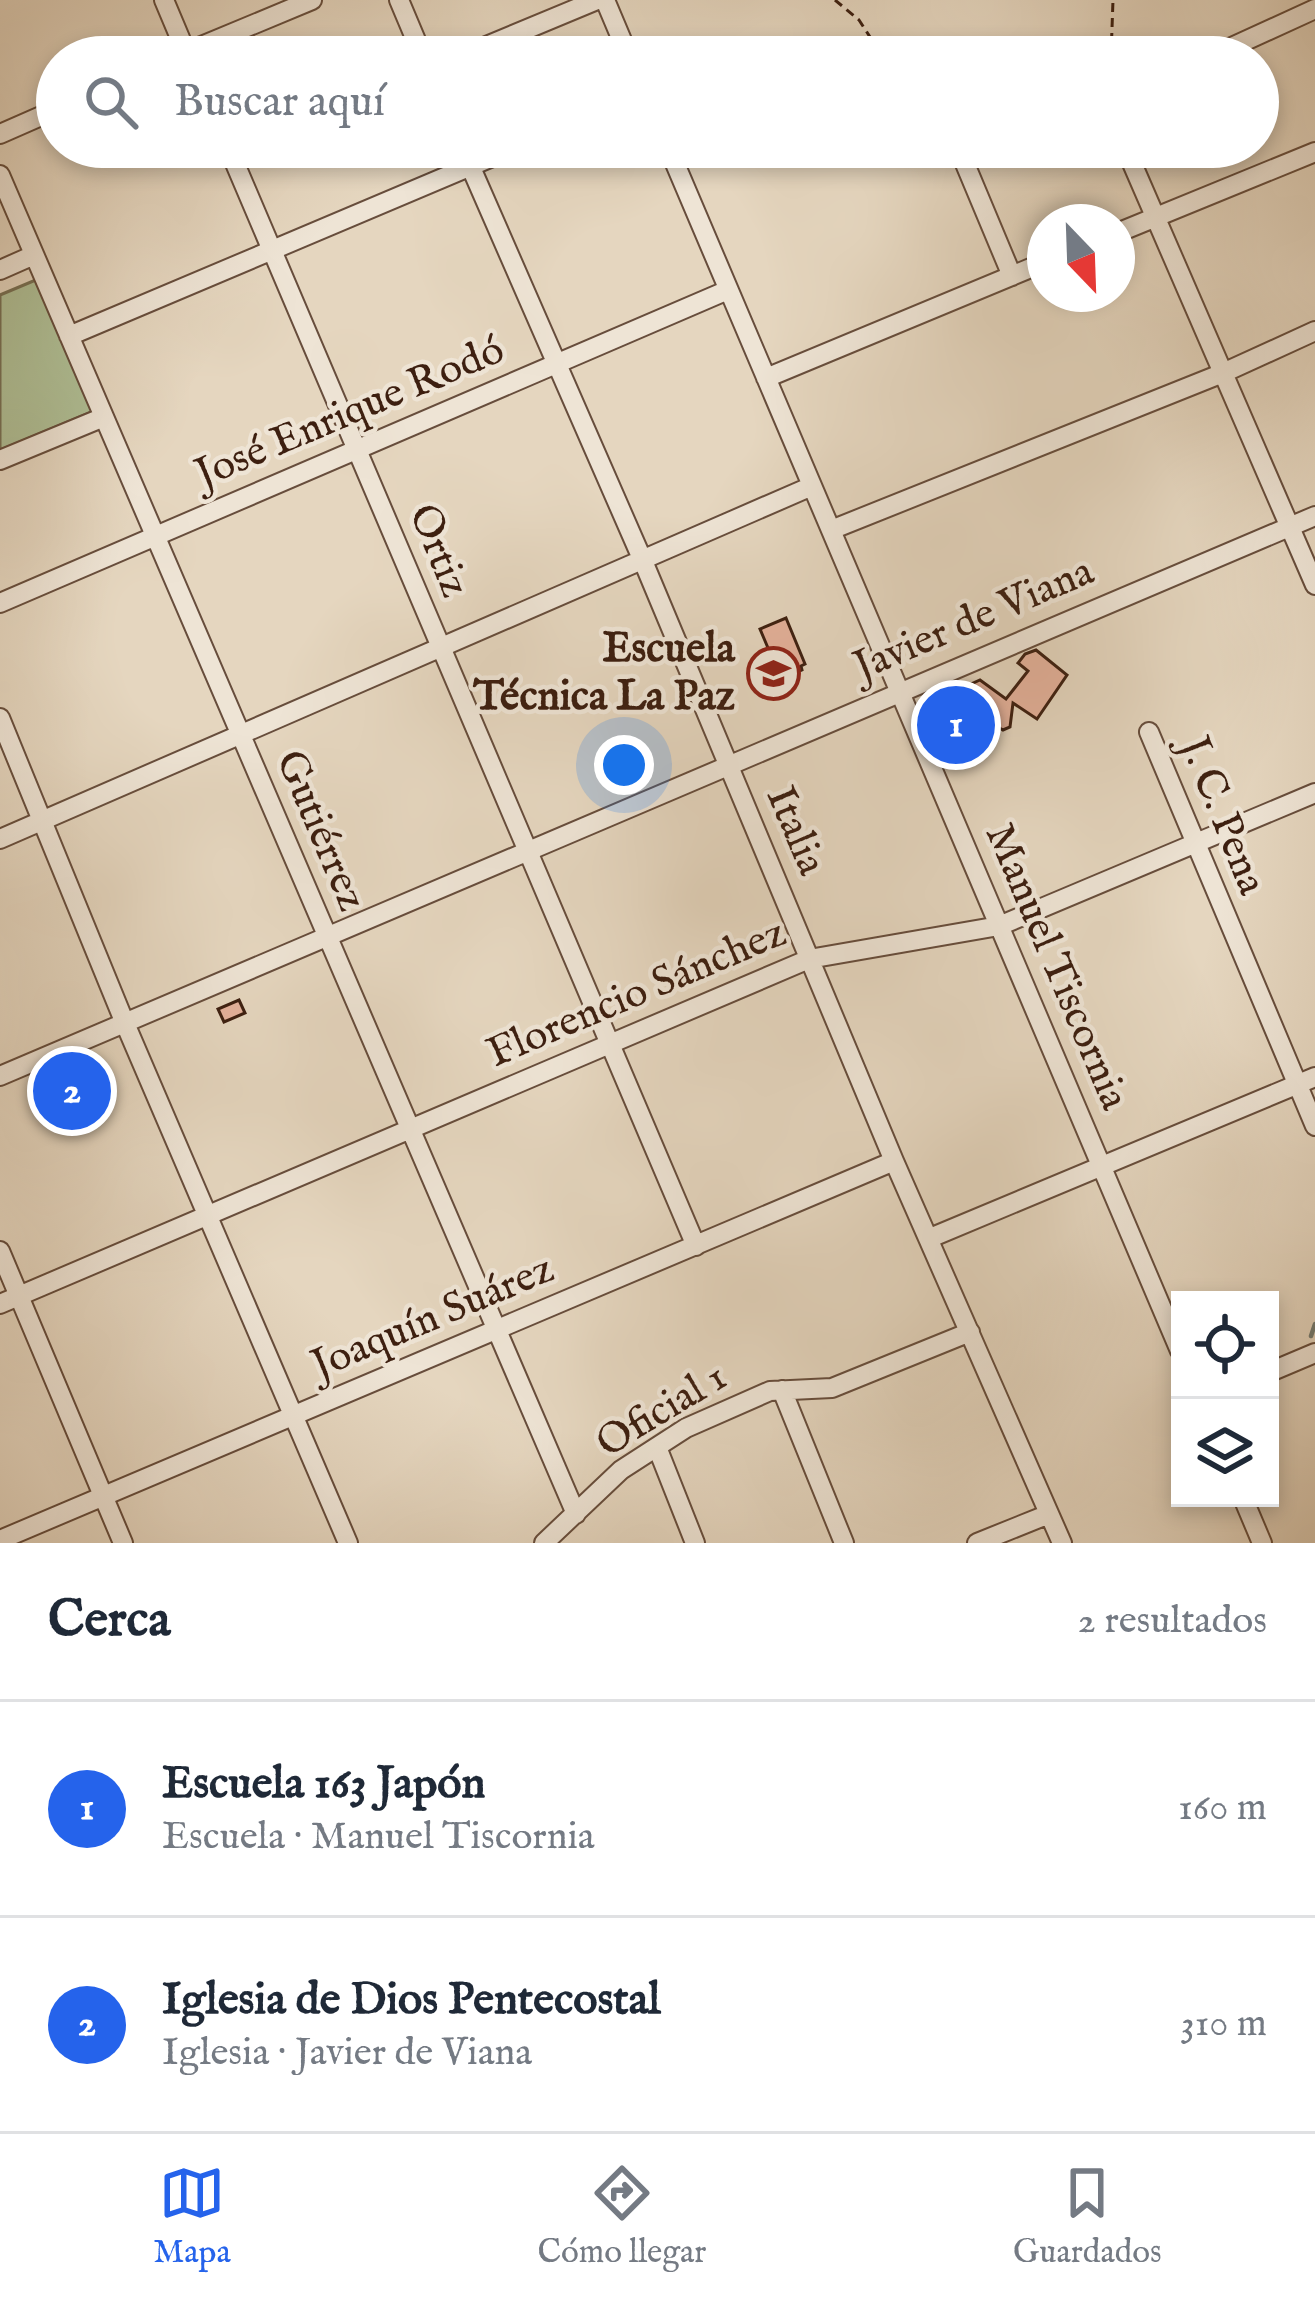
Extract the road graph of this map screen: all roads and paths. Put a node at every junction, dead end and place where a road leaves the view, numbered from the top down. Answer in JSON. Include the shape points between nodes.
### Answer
{"nodes":[{"id":1,"x":164,"y":0,"type":"edge"},
{"id":2,"x":312,"y":0,"type":"edge"},
{"id":3,"x":399,"y":0,"type":"edge"},
{"id":4,"x":601,"y":0,"type":"edge"},
{"id":5,"x":835,"y":0,"type":"edge"},
{"id":6,"x":1113,"y":0,"type":"edge"},
{"id":7,"x":1314,"y":10,"type":"edge"},
{"id":8,"x":176,"y":36,"type":"edge"},
{"id":9,"x":228,"y":36,"type":"edge"},
{"id":10,"x":414,"y":36,"type":"edge"},
{"id":11,"x":512,"y":36,"type":"edge"},
{"id":12,"x":619,"y":36,"type":"edge"},
{"id":13,"x":869,"y":36,"type":"edge"},
{"id":14,"x":1112,"y":36,"type":"edge"},
{"id":15,"x":1256,"y":36,"type":"edge"},
{"id":16,"x":36,"y":118,"type":"edge"},
{"id":17,"x":0,"y":134,"type":"edge"},
{"id":18,"x":1315,"y":152,"type":"edge"},
{"id":19,"x":1279,"y":167,"type":"edge"},
{"id":20,"x":237,"y":168,"type":"edge"},
{"id":21,"x":469,"y":168,"type":"edge"},
{"id":22,"x":471,"y":168,"type":"edge"},
{"id":23,"x":677,"y":168,"type":"edge"},
{"id":24,"x":967,"y":168,"type":"edge"},
{"id":25,"x":1134,"y":168,"type":"edge"},
{"id":26,"x":1276,"y":168,"type":"edge"},
{"id":27,"x":0,"y":175,"type":"edge"},
{"id":28,"x":1156,"y":217,"type":"junction"},
{"id":29,"x":1135,"y":226,"type":"edge"},
{"id":30,"x":274,"y":249,"type":"junction"},
{"id":31,"x":34,"y":255,"type":"junction"},
{"id":32,"x":0,"y":270,"type":"edge"},
{"id":33,"x":1027,"y":270,"type":"edge"},
{"id":34,"x":1012,"y":276,"type":"junction"},
{"id":35,"x":728,"y":290,"type":"junction"},
{"id":36,"x":1315,"y":331,"type":"edge"},
{"id":37,"x":69,"y":336,"type":"junction"},
{"id":38,"x":556,"y":363,"type":"junction"},
{"id":39,"x":1223,"y":373,"type":"junction"},
{"id":40,"x":766,"y":378,"type":"junction"},
{"id":41,"x":104,"y":417,"type":"junction"},
{"id":42,"x":358,"y":450,"type":"junction"},
{"id":43,"x":0,"y":460,"type":"edge"},
{"id":44,"x":812,"y":486,"type":"junction"},
{"id":45,"x":1315,"y":516,"type":"edge"},
{"id":46,"x":1289,"y":526,"type":"junction"},
{"id":47,"x":831,"y":530,"type":"junction"},
{"id":48,"x":155,"y":536,"type":"junction"},
{"id":49,"x":643,"y":561,"type":"junction"},
{"id":50,"x":1315,"y":585,"type":"edge"},
{"id":51,"x":0,"y":603,"type":"edge"},
{"id":52,"x":439,"y":650,"type":"junction"},
{"id":53,"x":899,"y":691,"type":"junction"},
{"id":54,"x":0,"y":718,"type":"edge"},
{"id":55,"x":1149,"y":732,"type":"dead end"},
{"id":56,"x":241,"y":736,"type":"junction"},
{"id":57,"x":727,"y":763,"type":"junction"},
{"id":58,"x":1315,"y":793,"type":"edge"},
{"id":59,"x":42,"y":821,"type":"junction"},
{"id":60,"x":0,"y":839,"type":"edge"},
{"id":61,"x":1196,"y":846,"type":"junction"},
{"id":62,"x":525,"y":850,"type":"junction"},
{"id":63,"x":999,"y":926,"type":"junction"},
{"id":64,"x":326,"y":935,"type":"junction"},
{"id":65,"x":809,"y":959,"type":"junction"},
{"id":66,"x":124,"y":1021,"type":"junction"},
{"id":67,"x":609,"y":1045,"type":"junction"},
{"id":68,"x":0,"y":1076,"type":"edge"},
{"id":69,"x":1306,"y":1080,"type":"edge"},
{"id":70,"x":1315,"y":1126,"type":"edge"},
{"id":71,"x":410,"y":1130,"type":"junction"},
{"id":72,"x":894,"y":1161,"type":"junction"},
{"id":73,"x":1102,"y":1167,"type":"junction"},
{"id":74,"x":206,"y":1216,"type":"junction"},
{"id":75,"x":930,"y":1238,"type":"junction"},
{"id":76,"x":696,"y":1246,"type":"junction"},
{"id":77,"x":0,"y":1251,"type":"edge"},
{"id":78,"x":20,"y":1296,"type":"junction"},
{"id":79,"x":0,"y":1304,"type":"edge"},
{"id":80,"x":497,"y":1330,"type":"junction"},
{"id":81,"x":1171,"y":1330,"type":"edge"},
{"id":82,"x":970,"y":1332,"type":"junction"},
{"id":83,"x":1315,"y":1353,"type":"edge"},
{"id":84,"x":1279,"y":1368,"type":"edge"},
{"id":85,"x":782,"y":1390,"type":"junction"},
{"id":86,"x":294,"y":1416,"type":"junction"},
{"id":87,"x":657,"y":1447,"type":"junction"},
{"id":88,"x":104,"y":1497,"type":"junction"},
{"id":89,"x":1247,"y":1507,"type":"edge"},
{"id":90,"x":576,"y":1514,"type":"junction"},
{"id":91,"x":1049,"y":1514,"type":"junction"},
{"id":92,"x":0,"y":1540,"type":"edge"},
{"id":93,"x":124,"y":1543,"type":"edge"},
{"id":94,"x":348,"y":1543,"type":"edge"},
{"id":95,"x":544,"y":1543,"type":"edge"},
{"id":96,"x":695,"y":1543,"type":"edge"},
{"id":97,"x":844,"y":1543,"type":"edge"},
{"id":98,"x":977,"y":1543,"type":"edge"},
{"id":99,"x":1062,"y":1543,"type":"edge"},
{"id":100,"x":1262,"y":1543,"type":"edge"}],
"edges":[{"from":1,"to":8,"type":"street"},
{"from":2,"to":9,"type":"street"},
{"from":3,"to":10,"type":"street"},
{"from":4,"to":11,"type":"street"},
{"from":4,"to":12,"type":"street"},
{"from":5,"to":13,"type":"path"},
{"from":6,"to":14,"type":"path"},
{"from":7,"to":15,"type":"street"},
{"from":16,"to":17,"type":"street"},
{"from":18,"to":19,"type":"street"},
{"from":20,"to":30,"type":"street","name":"Ortiz"},
{"from":21,"to":30,"type":"street"},
{"from":22,"to":38,"type":"street","name":"Italia"},
{"from":23,"to":35,"type":"street","name":"Manuel Tiscornia"},
{"from":24,"to":34,"type":"street"},
{"from":25,"to":28,"type":"street"},
{"from":26,"to":28,"type":"street"},
{"from":27,"to":31,"type":"street","name":"Gutiérrez"},
{"from":28,"to":29,"type":"street"},
{"from":28,"to":39,"type":"street"},
{"from":30,"to":37,"type":"street"},
{"from":30,"to":42,"type":"street","name":"Ortiz"},
{"from":31,"to":32,"type":"street"},
{"from":31,"to":37,"type":"street","name":"Gutiérrez"},
{"from":33,"to":34,"type":"street"},
{"from":34,"to":40,"type":"street"},
{"from":35,"to":38,"type":"street","name":"José Enrique Rodó"},
{"from":35,"to":40,"type":"street","name":"Manuel Tiscornia"},
{"from":36,"to":39,"type":"street"},
{"from":37,"to":41,"type":"street","name":"Gutiérrez"},
{"from":38,"to":42,"type":"street","name":"José Enrique Rodó"},
{"from":38,"to":49,"type":"street","name":"Italia"},
{"from":39,"to":46,"type":"street"},
{"from":39,"to":47,"type":"street"},
{"from":40,"to":44,"type":"street","name":"Manuel Tiscornia"},
{"from":41,"to":43,"type":"street"},
{"from":41,"to":48,"type":"street","name":"Gutiérrez"},
{"from":42,"to":48,"type":"street","name":"José Enrique Rodó"},
{"from":42,"to":52,"type":"street","name":"Ortiz"},
{"from":44,"to":47,"type":"street","name":"Manuel Tiscornia"},
{"from":44,"to":49,"type":"street"},
{"from":45,"to":46,"type":"street","name":"Javier de Viana"},
{"from":46,"to":50,"type":"street"},
{"from":46,"to":53,"type":"street","name":"Javier de Viana"},
{"from":47,"to":53,"type":"street","name":"Manuel Tiscornia"},
{"from":48,"to":51,"type":"street","name":"José Enrique Rodó"},
{"from":48,"to":56,"type":"street","name":"Gutiérrez"},
{"from":49,"to":52,"type":"street"},
{"from":49,"to":57,"type":"street","name":"Italia"},
{"from":52,"to":56,"type":"street"},
{"from":52,"to":62,"type":"street","name":"Ortiz"},
{"from":53,"to":57,"type":"street","name":"Javier de Viana"},
{"from":53,"to":63,"type":"street","name":"Manuel Tiscornia"},
{"from":54,"to":59,"type":"street"},
{"from":55,"to":61,"type":"street","name":"J. C. Pena"},
{"from":56,"to":59,"type":"street"},
{"from":56,"to":64,"type":"street","name":"Gutiérrez"},
{"from":57,"to":62,"type":"street","name":"Javier de Viana"},
{"from":57,"to":65,"type":"street","name":"Italia"},
{"from":58,"to":61,"type":"street","name":"Florencio Sánchez"},
{"from":59,"to":60,"type":"street"},
{"from":59,"to":66,"type":"street"},
{"from":61,"to":63,"type":"street","name":"Florencio Sánchez"},
{"from":61,"to":69,"type":"street","name":"J. C. Pena"},
{"from":62,"to":64,"type":"street","name":"Javier de Viana"},
{"from":62,"to":67,"type":"street","name":"Ortiz"},
{"from":63,"to":65,"type":"street","name":"Florencio Sánchez"},
{"from":63,"to":73,"type":"street","name":"Manuel Tiscornia"},
{"from":64,"to":66,"type":"street","name":"Javier de Viana"},
{"from":64,"to":71,"type":"street","name":"Gutiérrez"},
{"from":65,"to":67,"type":"street","name":"Florencio Sánchez"},
{"from":65,"to":72,"type":"street","name":"Italia"},
{"from":66,"to":68,"type":"street","name":"Javier de Viana"},
{"from":66,"to":74,"type":"street"},
{"from":67,"to":71,"type":"street","name":"Florencio Sánchez"},
{"from":67,"to":76,"type":"street","name":"Ortiz"},
{"from":69,"to":70,"type":"street","name":"J. C. Pena"},
{"from":69,"to":73,"type":"street"},
{"from":71,"to":74,"type":"street","name":"Florencio Sánchez"},
{"from":71,"to":80,"type":"street","name":"Gutiérrez"},
{"from":72,"to":75,"type":"street","name":"Italia"},
{"from":72,"to":76,"type":"street","name":"Joaquín Suárez"},
{"from":73,"to":75,"type":"street"},
{"from":73,"to":81,"type":"street","name":"Manuel Tiscornia"},
{"from":74,"to":78,"type":"street","name":"Florencio Sánchez"},
{"from":74,"to":86,"type":"street"},
{"from":75,"to":82,"type":"street","name":"Italia"},
{"from":76,"to":80,"type":"street","name":"Joaquín Suárez"},
{"from":77,"to":78,"type":"street"},
{"from":78,"to":79,"type":"street","name":"Florencio Sánchez"},
{"from":78,"to":88,"type":"street"},
{"from":80,"to":86,"type":"street","name":"Joaquín Suárez"},
{"from":80,"to":90,"type":"street","name":"Gutiérrez"},
{"from":82,"to":85,"type":"street","name":"Oficial 1","via":[[832,1388]]},
{"from":82,"to":91,"type":"street","name":"Italia"},
{"from":83,"to":84,"type":"street"},
{"from":85,"to":87,"type":"street","name":"Oficial 1","via":[[740,1402]]},
{"from":85,"to":97,"type":"street"},
{"from":86,"to":88,"type":"street","name":"Joaquín Suárez"},
{"from":86,"to":94,"type":"street"},
{"from":87,"to":90,"type":"street","name":"Oficial 1"},
{"from":87,"to":96,"type":"street"},
{"from":88,"to":92,"type":"street","name":"Joaquín Suárez"},
{"from":88,"to":93,"type":"street"},
{"from":89,"to":100,"type":"street"},
{"from":90,"to":95,"type":"street","name":"Oficial 1"},
{"from":91,"to":98,"type":"street"},
{"from":91,"to":99,"type":"street","name":"Italia"}]}
